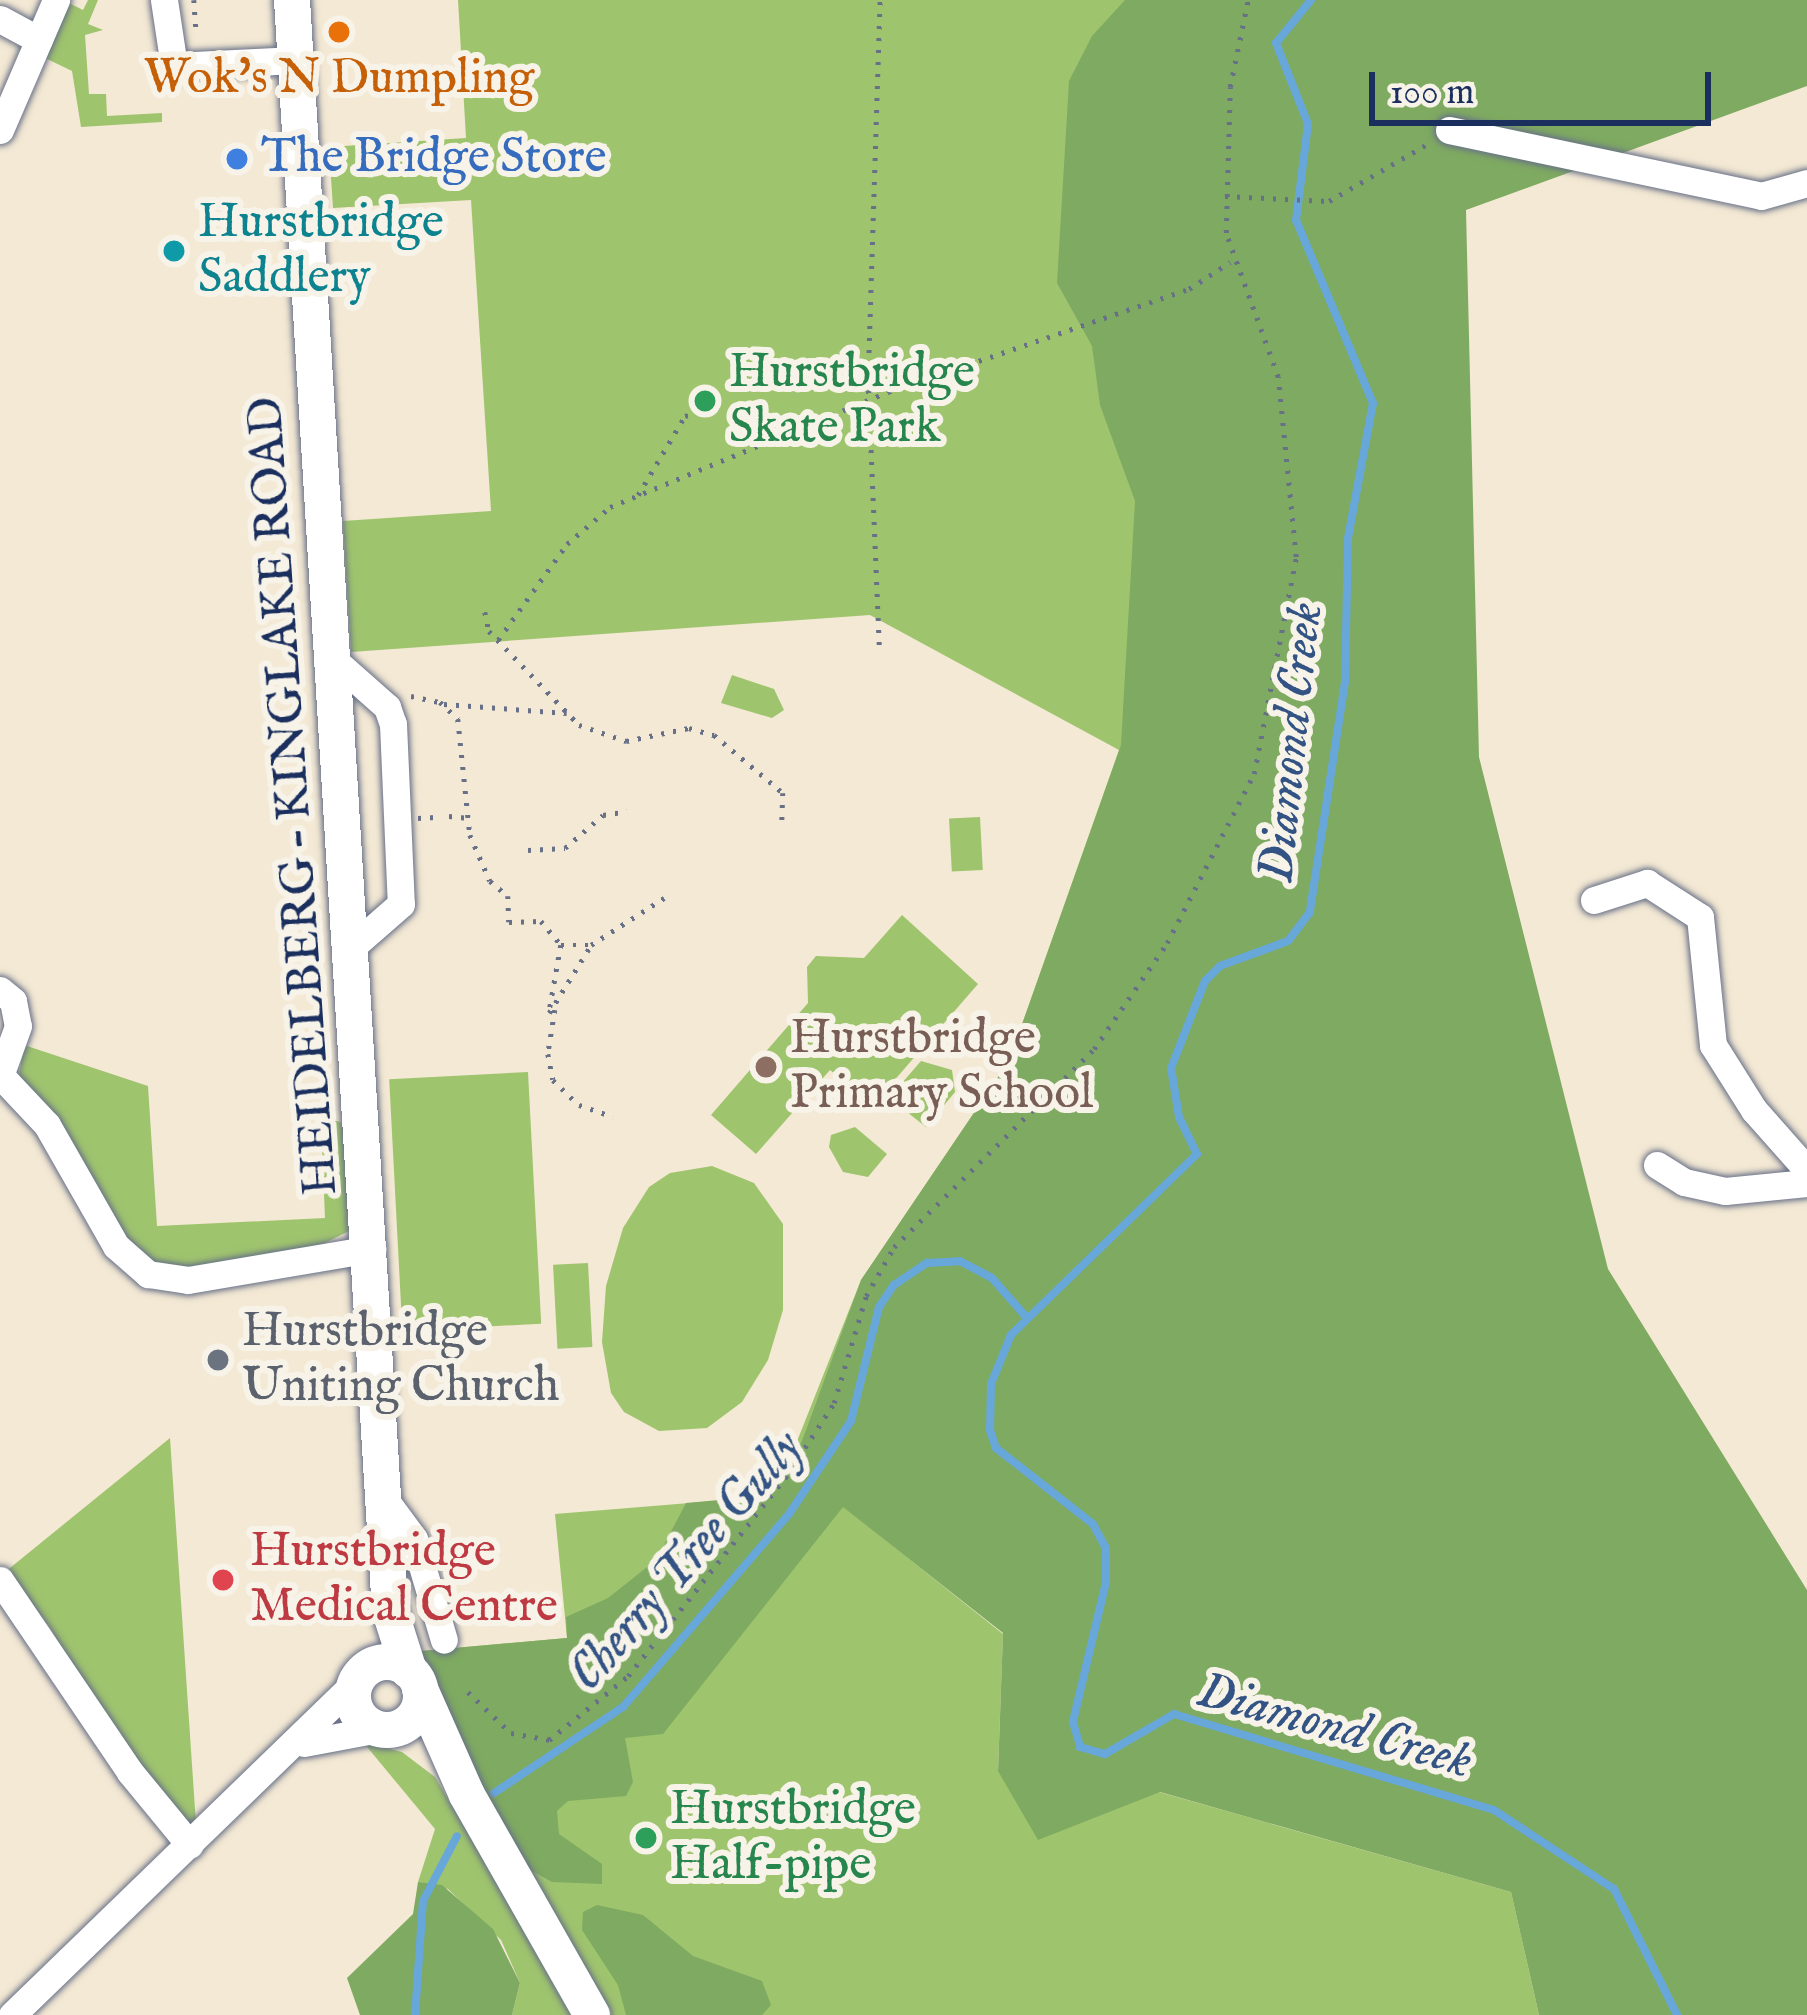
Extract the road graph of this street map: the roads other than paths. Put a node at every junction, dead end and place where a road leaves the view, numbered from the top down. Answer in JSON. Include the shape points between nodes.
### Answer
{"nodes":[{"id":1,"x":56,"y":0,"type":"edge"},
{"id":2,"x":164,"y":0,"type":"edge"},
{"id":3,"x":292,"y":0,"type":"edge"},
{"id":4,"x":0,"y":19,"type":"edge"},
{"id":5,"x":39,"y":40,"type":"junction"},
{"id":6,"x":296,"y":60,"type":"junction"},
{"id":7,"x":0,"y":130,"type":"edge"},
{"id":8,"x":1449,"y":130,"type":"road end"},
{"id":9,"x":1807,"y":183,"type":"edge"},
{"id":10,"x":334,"y":660,"type":"junction"},
{"id":11,"x":1594,"y":900,"type":"dead end"},
{"id":12,"x":353,"y":946,"type":"junction"},
{"id":13,"x":0,"y":990,"type":"edge"},
{"id":14,"x":0,"y":1076,"type":"edge"},
{"id":15,"x":1657,"y":1165,"type":"dead end"},
{"id":16,"x":1807,"y":1170,"type":"edge"},
{"id":17,"x":1807,"y":1183,"type":"edge"},
{"id":18,"x":372,"y":1249,"type":"junction"},
{"id":19,"x":389,"y":1505,"type":"junction"},
{"id":20,"x":390,"y":1585,"type":"junction"},
{"id":21,"x":4,"y":1593,"type":"edge"},
{"id":22,"x":444,"y":1640,"type":"dead end"},
{"id":23,"x":357,"y":1680,"type":"junction"},
{"id":24,"x":415,"y":1680,"type":"junction"},
{"id":25,"x":381,"y":1729,"type":"junction"},
{"id":26,"x":295,"y":1747,"type":"junction"},
{"id":27,"x":467,"y":1795,"type":"junction"},
{"id":28,"x":190,"y":1845,"type":"junction"},
{"id":29,"x":12,"y":2015,"type":"edge"},
{"id":30,"x":592,"y":2015,"type":"edge"}],
"edges":[{"from":1,"to":5,"type":"street"},
{"from":2,"to":6,"type":"street","via":[[174,66]]},
{"from":3,"to":6,"type":"main road","name":"HEIDELBERG – KINGLAKE ROAD"},
{"from":4,"to":5,"type":"street"},
{"from":5,"to":7,"type":"street"},
{"from":6,"to":10,"type":"main road","name":"HEIDELBERG – KINGLAKE ROAD"},
{"from":8,"to":9,"type":"street","via":[[1761,196]]},
{"from":10,"to":12,"type":"main road","name":"HEIDELBERG – KINGLAKE ROAD"},
{"from":10,"to":12,"type":"street","via":[[383,703],[393,724],[402,900]]},
{"from":11,"to":16,"type":"street","via":[[1647,883],[1700,917],[1713,1045],[1754,1110]]},
{"from":12,"to":18,"type":"main road","name":"HEIDELBERG – KINGLAKE ROAD"},
{"from":13,"to":14,"type":"street","via":[[18,1017],[13,1057]]},
{"from":14,"to":18,"type":"street","via":[[40,1114],[116,1246],[148,1274],[188,1280]]},
{"from":15,"to":17,"type":"street","via":[[1684,1182],[1725,1190]]},
{"from":18,"to":19,"type":"main road","name":"HEIDELBERG – KINGLAKE ROAD"},
{"from":19,"to":20,"type":"main road","name":"HEIDELBERG – KINGLAKE ROAD"},
{"from":19,"to":22,"type":"street","via":[[415,1539]]},
{"from":20,"to":23,"type":"main road","name":"HEIDELBERG – KINGLAKE ROAD"},
{"from":20,"to":24,"type":"main road","name":"HEIDELBERG – KINGLAKE ROAD","via":[[395,1637]]},
{"from":21,"to":28,"type":"street"},
{"from":23,"to":24,"type":"main road","via":[[382,1662]]},
{"from":23,"to":25,"type":"main road","via":[[356,1710]]},
{"from":23,"to":26,"type":"street"},
{"from":24,"to":25,"type":"main road","via":[[412,1718]]},
{"from":24,"to":27,"type":"main road","name":"HEIDELBERG – KINGLAKE ROAD"},
{"from":25,"to":26,"type":"street"},
{"from":25,"to":27,"type":"main road","name":"HEIDELBERG – KINGLAKE ROAD","via":[[435,1762]]},
{"from":26,"to":28,"type":"street"},
{"from":27,"to":30,"type":"main road","name":"HEIDELBERG – KINGLAKE ROAD"},
{"from":28,"to":29,"type":"street"}]}
